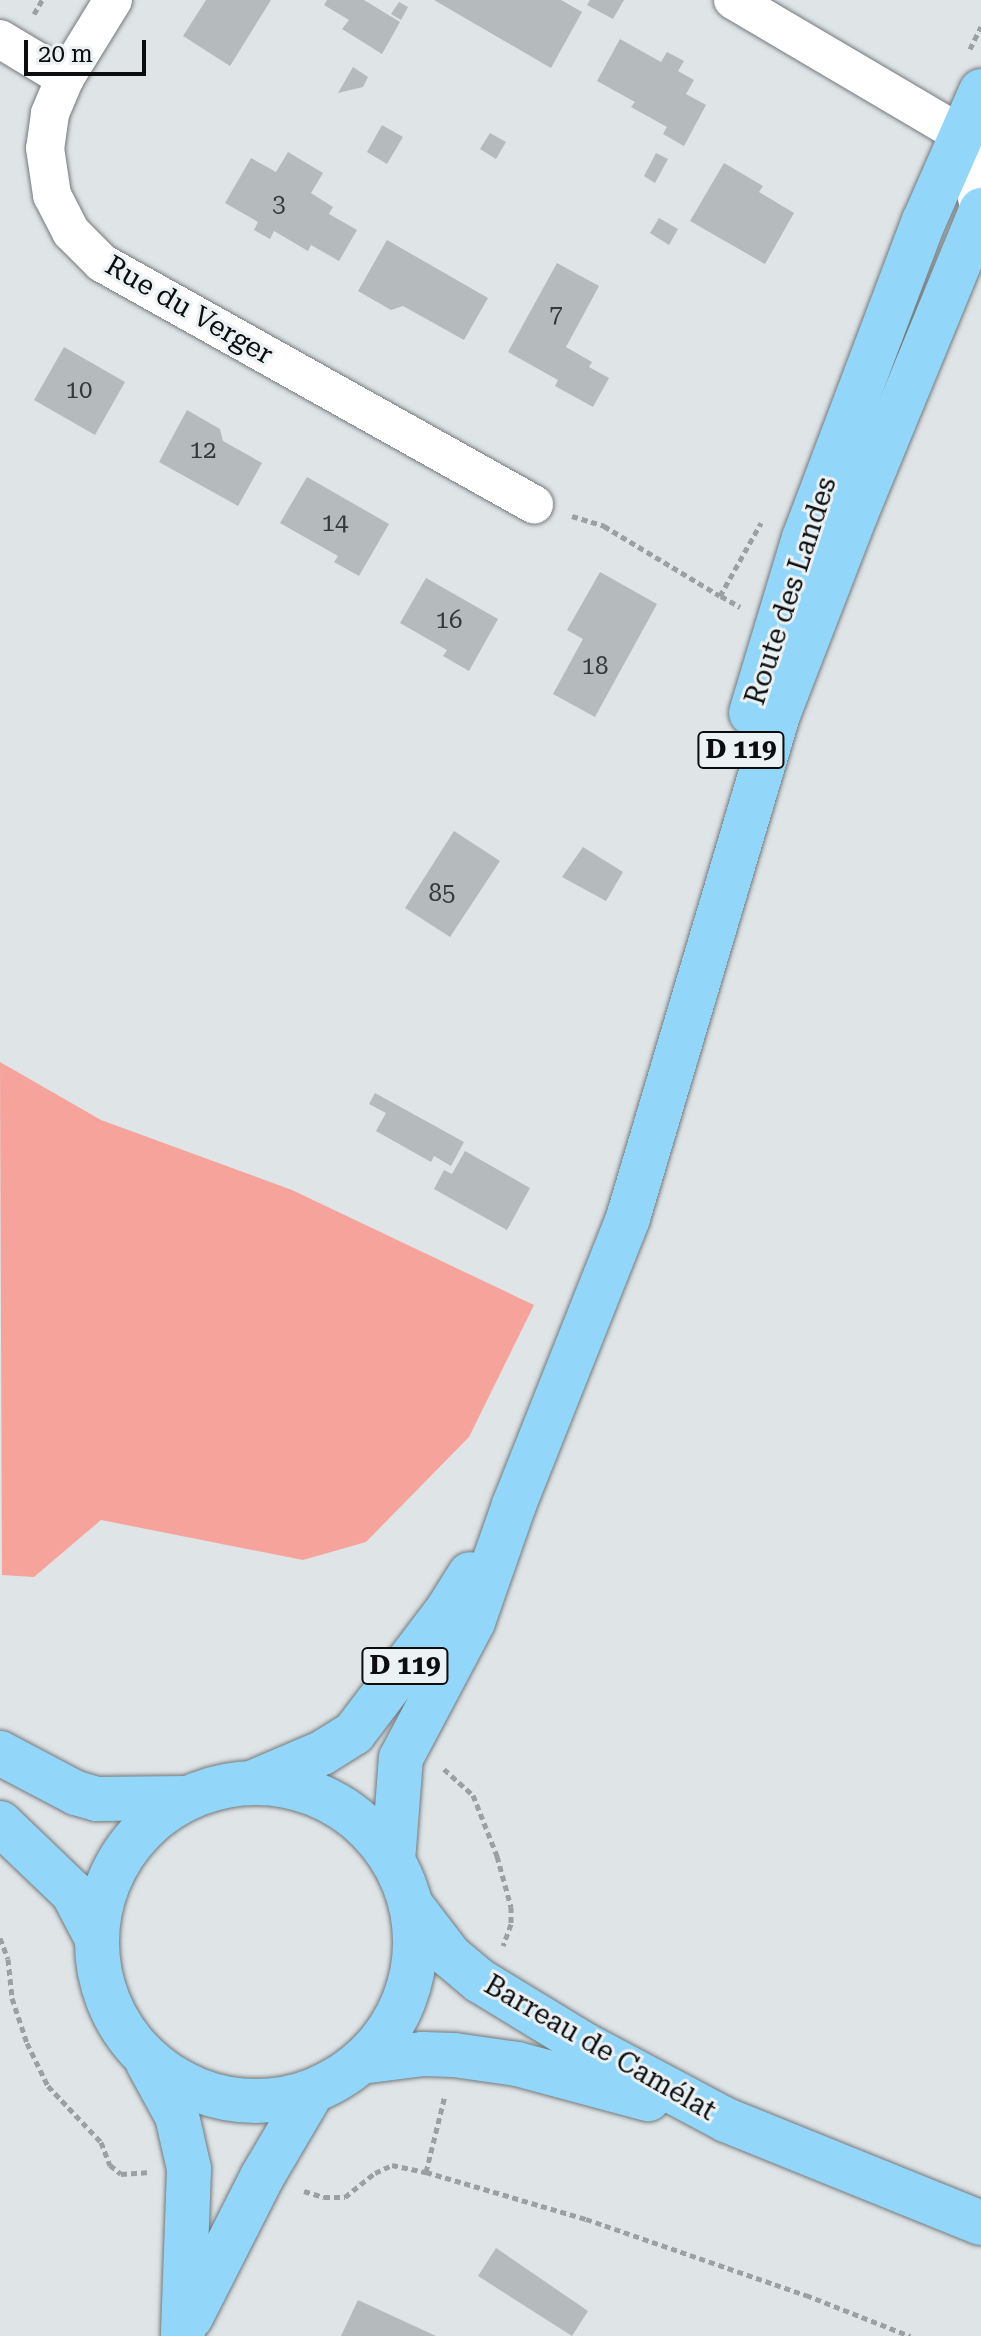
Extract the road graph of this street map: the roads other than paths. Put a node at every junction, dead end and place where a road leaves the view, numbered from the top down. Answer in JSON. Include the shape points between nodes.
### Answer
{"nodes":[{"id":1,"x":113,"y":0,"type":"edge"},
{"id":2,"x":733,"y":0,"type":"edge"},
{"id":3,"x":0,"y":39,"type":"edge"},
{"id":4,"x":65,"y":78,"type":"junction"},
{"id":5,"x":981,"y":91,"type":"edge"},
{"id":6,"x":962,"y":135,"type":"junction"},
{"id":7,"x":980,"y":213,"type":"edge"},
{"id":8,"x":534,"y":504,"type":"road end"},
{"id":9,"x":596,"y":1291,"type":"junction"},
{"id":10,"x":514,"y":1505,"type":"junction"},
{"id":11,"x":0,"y":1753,"type":"edge"},
{"id":12,"x":254,"y":1782,"type":"junction"},
{"id":13,"x":186,"y":1798,"type":"junction"},
{"id":14,"x":0,"y":1823,"type":"edge"},
{"id":15,"x":393,"y":1861,"type":"junction"},
{"id":16,"x":411,"y":1905,"type":"junction"},
{"id":17,"x":96,"y":1937,"type":"junction"},
{"id":18,"x":145,"y":2057,"type":"junction"},
{"id":19,"x":361,"y":2062,"type":"junction"},
{"id":20,"x":312,"y":2092,"type":"junction"},
{"id":21,"x":726,"y":2120,"type":"junction"},
{"id":22,"x":981,"y":2223,"type":"edge"},
{"id":23,"x":184,"y":2333,"type":"edge"}],
"edges":[{"from":1,"to":4,"type":"street","name":"Rue du Verger"},
{"from":2,"to":6,"type":"street"},
{"from":3,"to":4,"type":"street"},
{"from":4,"to":8,"type":"street","name":"Rue du Verger","via":[[50,114],[45,148],[52,195],[71,232],[102,263]]},
{"from":5,"to":6,"type":"main road","name":"Route des Landes","number":"D 119"},
{"from":6,"to":7,"type":"street"},
{"from":6,"to":9,"type":"main road","name":"Route des Landes","number":"D 119","via":[[924,221],[799,553],[685,940]]},
{"from":7,"to":9,"type":"main road","name":"Route des Landes","via":[[778,715],[628,1218]]},
{"from":9,"to":10,"type":"main road","name":"Route des Landes","number":"D 119"},
{"from":10,"to":12,"type":"main road","name":"Route des Landes","number":"D 119","via":[[448,1609],[354,1733],[300,1764]]},
{"from":10,"to":15,"type":"main road","name":"Route des Landes","number":"D 119","via":[[473,1622],[401,1758]]},
{"from":11,"to":13,"type":"main road","via":[[97,1799]]},
{"from":12,"to":13,"type":"main road","via":[[219,1786]]},
{"from":12,"to":15,"type":"main road","via":[[295,1787],[334,1802],[368,1828]]},
{"from":13,"to":17,"type":"main road","via":[[150,1822],[121,1855],[103,1894]]},
{"from":14,"to":17,"type":"main road","via":[[73,1893]]},
{"from":15,"to":16,"type":"main road"},
{"from":16,"to":19,"type":"main road","via":[[415,1948],[407,1990],[389,2030]]},
{"from":16,"to":21,"type":"main road","name":"Barreau de Camélat","via":[[450,1956],[480,1981],[585,2045]]},
{"from":17,"to":18,"type":"main road","via":[[101,1982],[112,2009]]},
{"from":18,"to":20,"type":"main road","via":[[181,2084],[223,2099],[268,2102]]},
{"from":18,"to":23,"type":"main road","via":[[177,2116],[189,2169]]},
{"from":19,"to":20,"type":"main road"},
{"from":19,"to":21,"type":"main road","name":"Barreau de Camélat","via":[[423,2054],[517,2064]]},
{"from":20,"to":23,"type":"main road","via":[[262,2177]]},
{"from":21,"to":22,"type":"main road","name":"Barreau de Camélat"}]}
